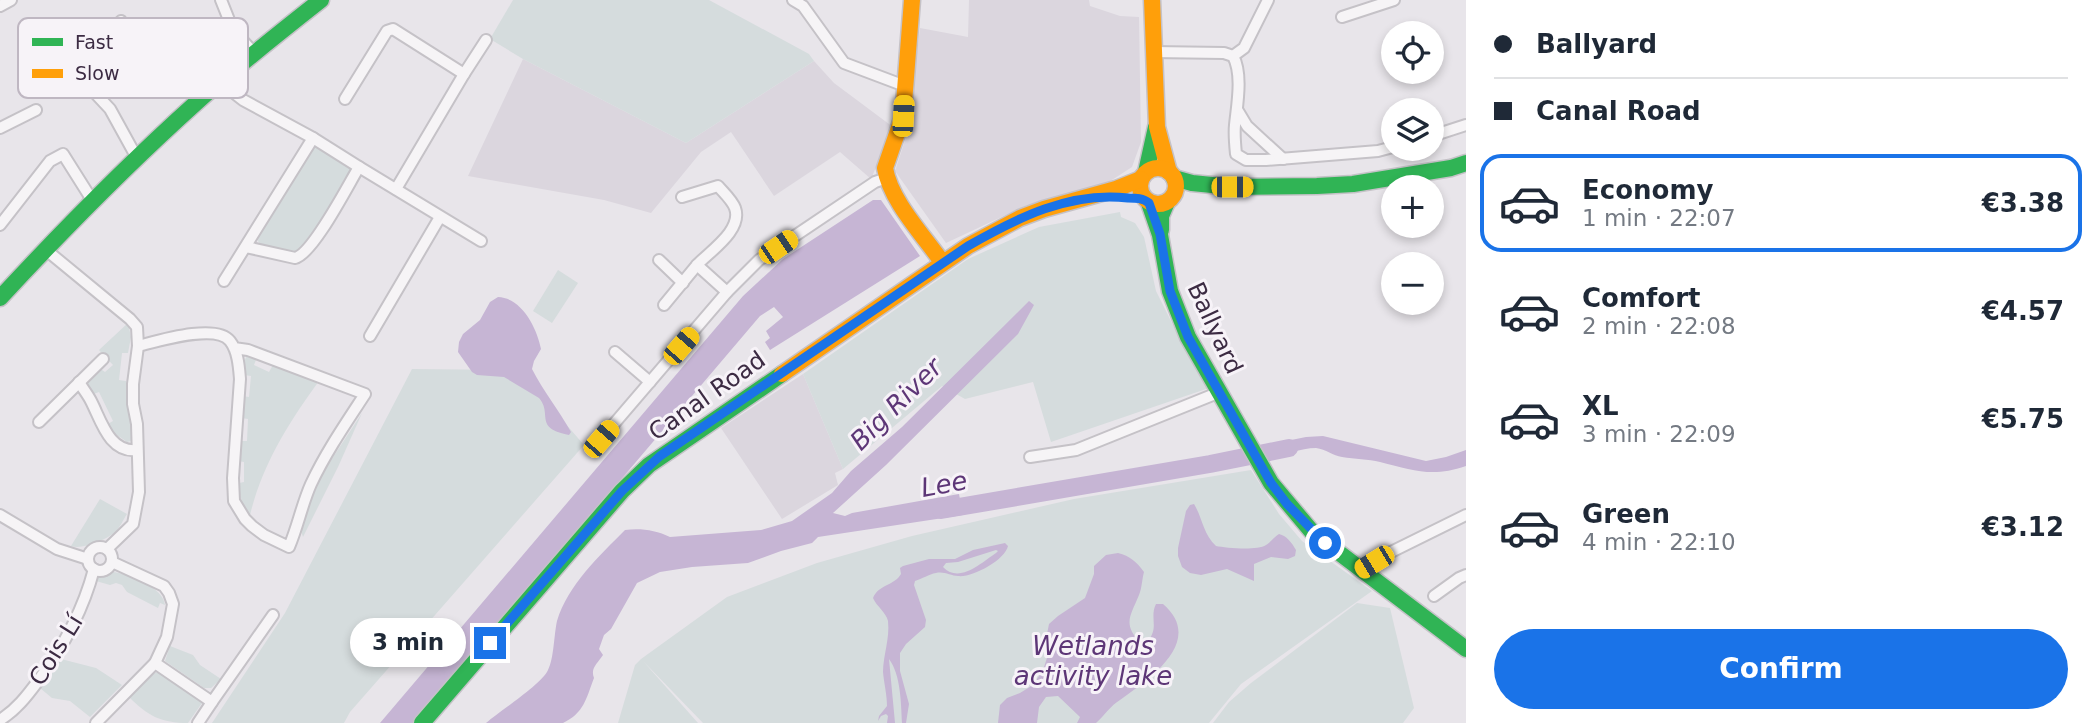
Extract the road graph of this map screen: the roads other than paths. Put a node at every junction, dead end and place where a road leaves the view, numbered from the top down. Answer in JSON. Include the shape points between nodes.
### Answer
{"nodes":[{"id":1,"x":11,"y":0,"type":"edge"},
{"id":2,"x":221,"y":0,"type":"edge"},
{"id":3,"x":321,"y":0,"type":"edge"},
{"id":4,"x":912,"y":0,"type":"edge"},
{"id":5,"x":1152,"y":0,"type":"edge"},
{"id":6,"x":1268,"y":0,"type":"edge"},
{"id":7,"x":1393,"y":0,"type":"edge"},
{"id":8,"x":801,"y":2,"type":"edge"},
{"id":9,"x":0,"y":6,"type":"edge"},
{"id":10,"x":1342,"y":17,"type":"dead end"},
{"id":11,"x":228,"y":18,"type":"edge"},
{"id":12,"x":486,"y":40,"type":"dead end"},
{"id":13,"x":248,"y":46,"type":"edge"},
{"id":14,"x":1153,"y":52,"type":"junction"},
{"id":15,"x":254,"y":53,"type":"junction"},
{"id":16,"x":1233,"y":56,"type":"junction"},
{"id":17,"x":248,"y":58,"type":"edge"},
{"id":18,"x":464,"y":74,"type":"junction"},
{"id":19,"x":905,"y":86,"type":"junction"},
{"id":20,"x":100,"y":98,"type":"edge"},
{"id":21,"x":202,"y":98,"type":"edge"},
{"id":22,"x":239,"y":98,"type":"edge"},
{"id":23,"x":345,"y":99,"type":"dead end"},
{"id":24,"x":36,"y":110,"type":"dead end"},
{"id":25,"x":1238,"y":111,"type":"junction"},
{"id":26,"x":1466,"y":125,"type":"edge"},
{"id":27,"x":1157,"y":127,"type":"junction"},
{"id":28,"x":0,"y":128,"type":"edge"},
{"id":29,"x":1444,"y":132,"type":"edge"},
{"id":30,"x":313,"y":138,"type":"junction"},
{"id":31,"x":1381,"y":149,"type":"edge"},
{"id":32,"x":137,"y":158,"type":"junction"},
{"id":33,"x":1283,"y":159,"type":"junction"},
{"id":34,"x":1466,"y":163,"type":"edge"},
{"id":35,"x":359,"y":167,"type":"junction"},
{"id":36,"x":1143,"y":175,"type":"junction"},
{"id":37,"x":1171,"y":175,"type":"junction"},
{"id":38,"x":887,"y":178,"type":"junction"},
{"id":39,"x":1222,"y":186,"type":"junction"},
{"id":40,"x":396,"y":189,"type":"junction"},
{"id":41,"x":682,"y":197,"type":"dead end"},
{"id":42,"x":1089,"y":198,"type":"junction"},
{"id":43,"x":1170,"y":199,"type":"junction"},
{"id":44,"x":92,"y":200,"type":"junction"},
{"id":45,"x":1147,"y":201,"type":"junction"},
{"id":46,"x":440,"y":217,"type":"junction"},
{"id":47,"x":0,"y":225,"type":"edge"},
{"id":48,"x":1160,"y":234,"type":"junction"},
{"id":49,"x":481,"y":241,"type":"dead end"},
{"id":50,"x":246,"y":247,"type":"junction"},
{"id":51,"x":45,"y":249,"type":"junction"},
{"id":52,"x":659,"y":260,"type":"dead end"},
{"id":53,"x":942,"y":262,"type":"junction"},
{"id":54,"x":697,"y":265,"type":"junction"},
{"id":55,"x":224,"y":281,"type":"dead end"},
{"id":56,"x":683,"y":283,"type":"junction"},
{"id":57,"x":727,"y":292,"type":"junction"},
{"id":58,"x":0,"y":298,"type":"edge"},
{"id":59,"x":664,"y":305,"type":"dead end"},
{"id":60,"x":370,"y":336,"type":"dead end"},
{"id":61,"x":138,"y":346,"type":"junction"},
{"id":62,"x":234,"y":348,"type":"junction"},
{"id":63,"x":615,"y":352,"type":"dead end"},
{"id":64,"x":103,"y":359,"type":"dead end"},
{"id":65,"x":79,"y":382,"type":"junction"},
{"id":66,"x":650,"y":382,"type":"junction"},
{"id":67,"x":1220,"y":392,"type":"junction"},
{"id":68,"x":39,"y":422,"type":"dead end"},
{"id":69,"x":601,"y":439,"type":"dead end"},
{"id":70,"x":137,"y":450,"type":"junction"},
{"id":71,"x":1030,"y":457,"type":"dead end"},
{"id":72,"x":0,"y":515,"type":"edge"},
{"id":73,"x":1466,"y":515,"type":"edge"},
{"id":74,"x":107,"y":549,"type":"junction"},
{"id":75,"x":112,"y":562,"type":"junction"},
{"id":76,"x":91,"y":564,"type":"junction"},
{"id":77,"x":1361,"y":569,"type":"junction"},
{"id":78,"x":1466,"y":575,"type":"edge"},
{"id":79,"x":1434,"y":596,"type":"dead end"},
{"id":80,"x":273,"y":615,"type":"dead end"},
{"id":81,"x":1466,"y":649,"type":"edge"},
{"id":82,"x":155,"y":663,"type":"junction"},
{"id":83,"x":212,"y":702,"type":"junction"},
{"id":84,"x":0,"y":720,"type":"edge"},
{"id":85,"x":96,"y":723,"type":"edge"},
{"id":86,"x":198,"y":723,"type":"edge"},
{"id":87,"x":422,"y":723,"type":"edge"}],
"edges":[{"from":1,"to":9,"type":"street"},
{"from":2,"to":11,"type":"street"},
{"from":3,"to":15,"type":"main road"},
{"from":4,"to":19,"type":"main road"},
{"from":5,"to":14,"type":"main road"},
{"from":6,"to":16,"type":"street","via":[[1244,48]]},
{"from":7,"to":10,"type":"street"},
{"from":8,"to":19,"type":"street","via":[[844,63]]},
{"from":12,"to":18,"type":"street"},
{"from":13,"to":15,"type":"street"},
{"from":14,"to":16,"type":"street"},
{"from":14,"to":27,"type":"main road"},
{"from":15,"to":17,"type":"main road"},
{"from":16,"to":25,"type":"street"},
{"from":18,"to":23,"type":"street","via":[[393,29],[387,31]]},
{"from":18,"to":40,"type":"street"},
{"from":19,"to":38,"type":"main road","via":[[903,116],[885,167]]},
{"from":20,"to":32,"type":"street"},
{"from":21,"to":32,"type":"main road"},
{"from":22,"to":30,"type":"street"},
{"from":24,"to":28,"type":"street"},
{"from":25,"to":33,"type":"street","via":[[1247,126]]},
{"from":25,"to":33,"type":"street","via":[[1236,154],[1246,160]]},
{"from":26,"to":29,"type":"street"},
{"from":27,"to":36,"type":"main road"},
{"from":27,"to":37,"type":"main road"},
{"from":30,"to":35,"type":"street"},
{"from":30,"to":50,"type":"street"},
{"from":31,"to":33,"type":"street"},
{"from":32,"to":44,"type":"main road"},
{"from":34,"to":39,"type":"main road","via":[[1353,184]]},
{"from":35,"to":40,"type":"street"},
{"from":35,"to":50,"type":"street","via":[[302,256]]},
{"from":36,"to":37,"type":"main road","via":[[1158,168]]},
{"from":36,"to":42,"type":"main road"},
{"from":36,"to":45,"type":"main road","via":[[1139,189]]},
{"from":37,"to":39,"type":"main road"},
{"from":37,"to":43,"type":"main road","via":[[1176,184]]},
{"from":38,"to":53,"type":"main road"},
{"from":38,"to":57,"type":"street","via":[[759,261]]},
{"from":39,"to":43,"type":"main road","via":[[1190,188]]},
{"from":40,"to":46,"type":"street"},
{"from":41,"to":54,"type":"street","via":[[718,186],[736,212],[730,232]]},
{"from":42,"to":45,"type":"main road"},
{"from":42,"to":53,"type":"main road","name":"Canal Road","via":[[1020,218]]},
{"from":43,"to":45,"type":"main road","via":[[1158,205]]},
{"from":43,"to":48,"type":"main road","via":[[1161,216]]},
{"from":44,"to":47,"type":"street","via":[[63,154],[51,161]]},
{"from":44,"to":51,"type":"main road"},
{"from":45,"to":48,"type":"main road"},
{"from":46,"to":49,"type":"street"},
{"from":46,"to":60,"type":"street"},
{"from":48,"to":67,"type":"main road","name":"Ballyard","via":[[1170,291],[1188,337]]},
{"from":50,"to":55,"type":"street"},
{"from":51,"to":58,"type":"main road"},
{"from":51,"to":61,"type":"street","via":[[130,319],[137,327]]},
{"from":52,"to":56,"type":"street"},
{"from":53,"to":87,"type":"main road","name":"Canal Road","via":[[643,470]]},
{"from":54,"to":56,"type":"street"},
{"from":54,"to":57,"type":"street"},
{"from":56,"to":59,"type":"street"},
{"from":57,"to":66,"type":"street"},
{"from":61,"to":62,"type":"street","via":[[170,337],[216,334]]},
{"from":61,"to":70,"type":"street","via":[[132,384]]},
{"from":62,"to":62,"type":"street","via":[[240,379],[234,501],[252,526],[289,547],[324,458],[365,394]]},
{"from":63,"to":66,"type":"street"},
{"from":64,"to":65,"type":"street"},
{"from":65,"to":68,"type":"street"},
{"from":65,"to":70,"type":"street","via":[[107,436],[130,451]]},
{"from":66,"to":69,"type":"street"},
{"from":67,"to":71,"type":"street","via":[[1076,450]]},
{"from":67,"to":77,"type":"main road","name":"Ballyard","via":[[1287,504],[1314,533]]},
{"from":70,"to":74,"type":"street","via":[[139,492],[133,524]]},
{"from":72,"to":76,"type":"street"},
{"from":73,"to":77,"type":"street"},
{"from":74,"to":75,"type":"street"},
{"from":74,"to":76,"type":"street","via":[[91,551]]},
{"from":75,"to":76,"type":"street","via":[[103,570]]},
{"from":75,"to":82,"type":"street","via":[[164,586],[169,593],[173,604],[167,638]]},
{"from":76,"to":84,"type":"street","name":"Cois Lí","via":[[80,612],[56,657],[25,698]]},
{"from":77,"to":81,"type":"main road"},
{"from":78,"to":79,"type":"street"},
{"from":80,"to":83,"type":"street"},
{"from":82,"to":83,"type":"street"},
{"from":82,"to":85,"type":"street"},
{"from":83,"to":86,"type":"street"}]}
